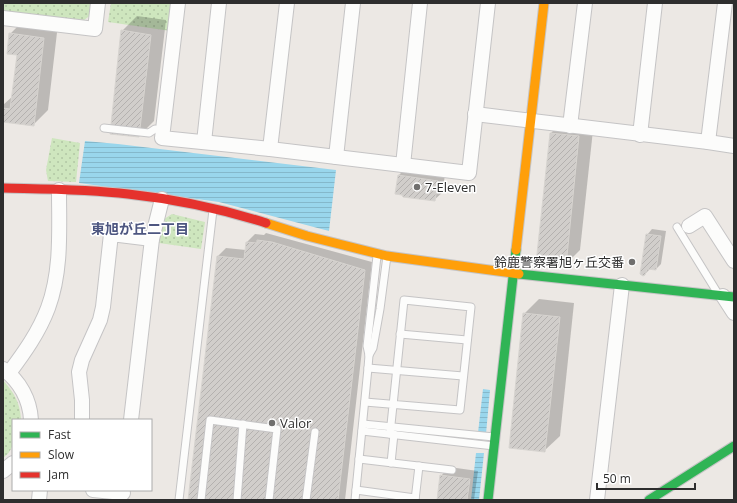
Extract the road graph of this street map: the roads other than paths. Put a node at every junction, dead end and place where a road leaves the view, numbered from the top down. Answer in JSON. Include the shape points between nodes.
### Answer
{"nodes":[{"id":1,"x":98,"y":3,"type":"edge"},
{"id":2,"x":178,"y":3,"type":"edge"},
{"id":3,"x":219,"y":3,"type":"edge"},
{"id":4,"x":287,"y":3,"type":"edge"},
{"id":5,"x":353,"y":3,"type":"edge"},
{"id":6,"x":420,"y":3,"type":"edge"},
{"id":7,"x":488,"y":3,"type":"edge"},
{"id":8,"x":544,"y":3,"type":"edge"},
{"id":9,"x":585,"y":3,"type":"edge"},
{"id":10,"x":654,"y":3,"type":"edge"},
{"id":11,"x":725,"y":3,"type":"edge"},
{"id":12,"x":3,"y":18,"type":"edge"},
{"id":13,"x":475,"y":114,"type":"junction"},
{"id":14,"x":531,"y":121,"type":"junction"},
{"id":15,"x":570,"y":126,"type":"junction"},
{"id":16,"x":104,"y":128,"type":"dead end"},
{"id":17,"x":163,"y":130,"type":"junction"},
{"id":18,"x":640,"y":135,"type":"junction"},
{"id":19,"x":204,"y":142,"type":"junction"},
{"id":20,"x":708,"y":142,"type":"junction"},
{"id":21,"x":734,"y":146,"type":"edge"},
{"id":22,"x":270,"y":149,"type":"junction"},
{"id":23,"x":336,"y":157,"type":"junction"},
{"id":24,"x":403,"y":165,"type":"junction"},
{"id":25,"x":3,"y":188,"type":"edge"},
{"id":26,"x":59,"y":190,"type":"junction"},
{"id":27,"x":162,"y":199,"type":"junction"},
{"id":28,"x":213,"y":209,"type":"junction"},
{"id":29,"x":683,"y":227,"type":"joint"},
{"id":30,"x":152,"y":239,"type":"junction"},
{"id":31,"x":377,"y":254,"type":"junction"},
{"id":32,"x":387,"y":256,"type":"junction"},
{"id":33,"x":734,"y":261,"type":"edge"},
{"id":34,"x":513,"y":273,"type":"junction"},
{"id":35,"x":622,"y":284,"type":"junction"},
{"id":36,"x":726,"y":296,"type":"edge"},
{"id":37,"x":734,"y":313,"type":"edge"},
{"id":38,"x":400,"y":334,"type":"junction"},
{"id":39,"x":467,"y":340,"type":"junction"},
{"id":40,"x":369,"y":355,"type":"junction"},
{"id":41,"x":368,"y":368,"type":"junction"},
{"id":42,"x":396,"y":370,"type":"junction"},
{"id":43,"x":6,"y":371,"type":"edge"},
{"id":44,"x":464,"y":376,"type":"junction"},
{"id":45,"x":365,"y":402,"type":"junction"},
{"id":46,"x":393,"y":404,"type":"junction"},
{"id":47,"x":31,"y":419,"type":"edge"},
{"id":48,"x":82,"y":419,"type":"edge"},
{"id":49,"x":131,"y":419,"type":"edge"},
{"id":50,"x":243,"y":424,"type":"junction"},
{"id":51,"x":363,"y":427,"type":"junction"},
{"id":52,"x":314,"y":432,"type":"dead end"},
{"id":53,"x":392,"y":432,"type":"junction"},
{"id":54,"x":494,"y":442,"type":"junction"},
{"id":55,"x":734,"y":446,"type":"edge"},
{"id":56,"x":359,"y":459,"type":"junction"},
{"id":57,"x":391,"y":463,"type":"junction"},
{"id":58,"x":12,"y":465,"type":"edge"},
{"id":59,"x":419,"y":466,"type":"junction"},
{"id":60,"x":452,"y":470,"type":"dead end"},
{"id":61,"x":3,"y":471,"type":"edge"},
{"id":62,"x":356,"y":490,"type":"junction"},
{"id":63,"x":100,"y":491,"type":"edge"},
{"id":64,"x":122,"y":494,"type":"edge"},
{"id":65,"x":415,"y":499,"type":"edge"},
{"id":66,"x":179,"y":500,"type":"edge"},
{"id":67,"x":201,"y":500,"type":"edge"},
{"id":68,"x":237,"y":500,"type":"edge"},
{"id":69,"x":269,"y":500,"type":"edge"},
{"id":70,"x":306,"y":500,"type":"edge"},
{"id":71,"x":355,"y":500,"type":"edge"},
{"id":72,"x":488,"y":500,"type":"edge"},
{"id":73,"x":596,"y":500,"type":"edge"},
{"id":74,"x":649,"y":500,"type":"edge"}],
"edges":[{"from":1,"to":12,"type":"street","via":[[94,29]]},
{"from":2,"to":17,"type":"street"},
{"from":3,"to":19,"type":"street"},
{"from":4,"to":22,"type":"street"},
{"from":5,"to":23,"type":"street"},
{"from":6,"to":24,"type":"street"},
{"from":7,"to":13,"type":"street"},
{"from":8,"to":14,"type":"street"},
{"from":9,"to":15,"type":"street"},
{"from":10,"to":18,"type":"street"},
{"from":11,"to":20,"type":"street"},
{"from":13,"to":14,"type":"street"},
{"from":13,"to":24,"type":"street","via":[[469,173]]},
{"from":14,"to":15,"type":"street"},
{"from":14,"to":34,"type":"street"},
{"from":15,"to":18,"type":"street"},
{"from":16,"to":17,"type":"lane","via":[[149,133],[155,129]]},
{"from":17,"to":19,"type":"street","via":[[162,138]]},
{"from":18,"to":20,"type":"street"},
{"from":19,"to":22,"type":"street"},
{"from":20,"to":21,"type":"street"},
{"from":22,"to":23,"type":"street"},
{"from":23,"to":24,"type":"street"},
{"from":25,"to":26,"type":"street"},
{"from":26,"to":27,"type":"street","via":[[97,191]]},
{"from":26,"to":43,"type":"street","via":[[57,272],[48,309],[30,344]]},
{"from":27,"to":28,"type":"street"},
{"from":27,"to":30,"type":"street"},
{"from":28,"to":31,"type":"street"},
{"from":28,"to":66,"type":"lane"},
{"from":29,"to":33,"type":"street","via":[[705,216]]},
{"from":29,"to":36,"type":"lane"},
{"from":30,"to":48,"type":"street","via":[[111,234],[103,308],[79,372]]},
{"from":30,"to":49,"type":"street"},
{"from":31,"to":32,"type":"street"},
{"from":31,"to":40,"type":"lane","via":[[367,346]]},
{"from":32,"to":34,"type":"street"},
{"from":32,"to":40,"type":"lane","via":[[373,348]]},
{"from":34,"to":35,"type":"street"},
{"from":34,"to":54,"type":"street"},
{"from":35,"to":36,"type":"street"},
{"from":35,"to":73,"type":"street"},
{"from":36,"to":37,"type":"street"},
{"from":38,"to":39,"type":"lane"},
{"from":38,"to":39,"type":"lane","via":[[404,300],[471,307]]},
{"from":38,"to":42,"type":"lane"},
{"from":39,"to":44,"type":"lane"},
{"from":40,"to":41,"type":"lane"},
{"from":41,"to":42,"type":"lane"},
{"from":41,"to":45,"type":"lane"},
{"from":42,"to":44,"type":"lane"},
{"from":42,"to":46,"type":"lane"},
{"from":43,"to":47,"type":"street","via":[[15,379],[26,397]]},
{"from":44,"to":46,"type":"lane","via":[[460,410]]},
{"from":45,"to":46,"type":"lane"},
{"from":45,"to":51,"type":"lane"},
{"from":46,"to":53,"type":"lane"},
{"from":50,"to":67,"type":"lane","via":[[210,420]]},
{"from":50,"to":68,"type":"lane"},
{"from":50,"to":69,"type":"lane","via":[[277,429]]},
{"from":51,"to":53,"type":"lane"},
{"from":51,"to":56,"type":"lane"},
{"from":52,"to":70,"type":"lane"},
{"from":53,"to":54,"type":"lane"},
{"from":53,"to":57,"type":"lane"},
{"from":54,"to":72,"type":"street"},
{"from":55,"to":74,"type":"street"},
{"from":56,"to":57,"type":"lane"},
{"from":56,"to":62,"type":"lane"},
{"from":57,"to":59,"type":"lane"},
{"from":58,"to":61,"type":"street"},
{"from":59,"to":60,"type":"lane"},
{"from":59,"to":65,"type":"lane"},
{"from":62,"to":65,"type":"lane"},
{"from":62,"to":71,"type":"lane"},
{"from":63,"to":64,"type":"street"}]}
